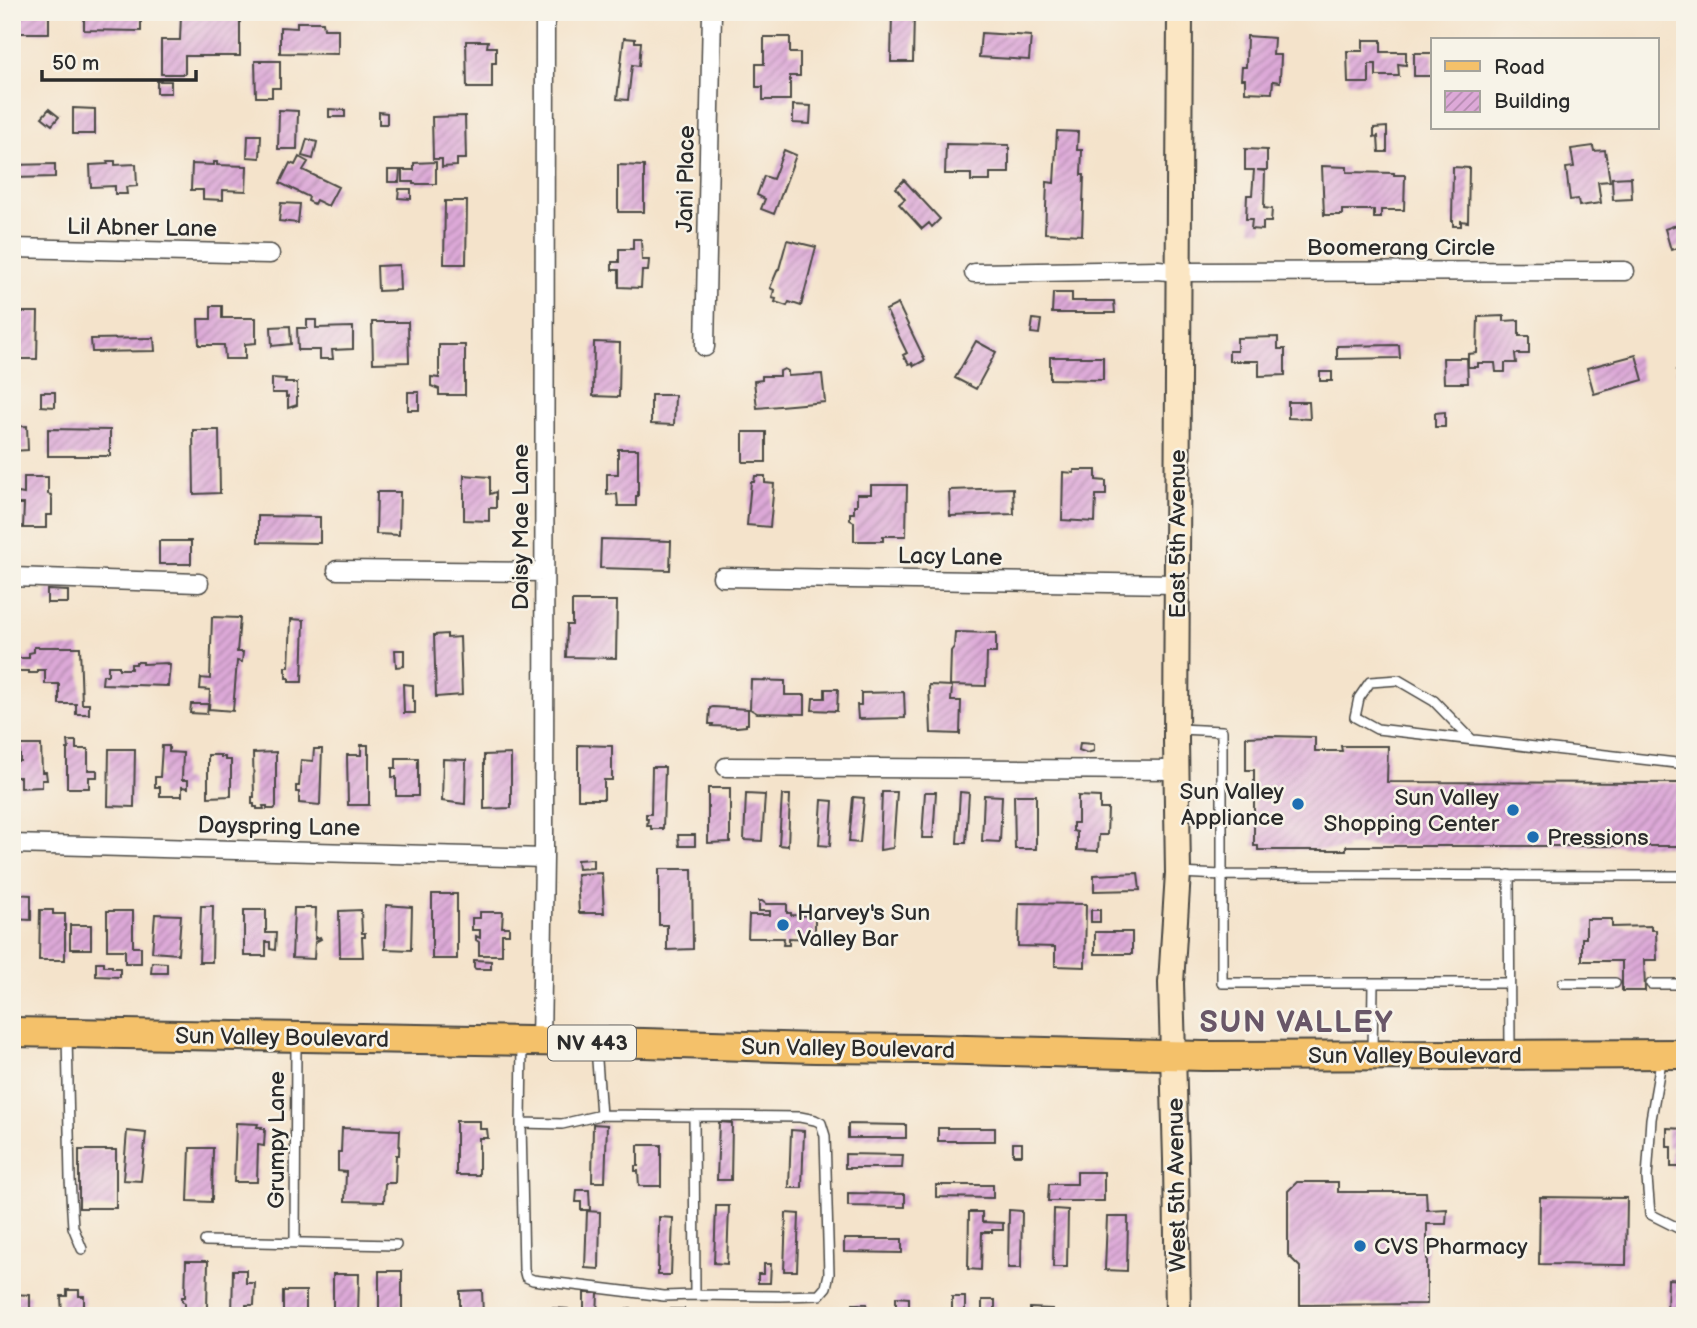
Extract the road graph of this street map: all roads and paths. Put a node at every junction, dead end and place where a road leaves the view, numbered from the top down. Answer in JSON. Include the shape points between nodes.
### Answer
{"nodes":[{"id":1,"x":545,"y":12,"type":"edge"},
{"id":2,"x":712,"y":12,"type":"edge"},
{"id":3,"x":1180,"y":12,"type":"edge"},
{"id":4,"x":12,"y":248,"type":"edge"},
{"id":5,"x":270,"y":254,"type":"dead end"},
{"id":6,"x":1625,"y":271,"type":"dead end"},
{"id":7,"x":1178,"y":272,"type":"junction"},
{"id":8,"x":974,"y":273,"type":"dead end"},
{"id":9,"x":705,"y":346,"type":"dead end"},
{"id":10,"x":337,"y":570,"type":"dead end"},
{"id":11,"x":544,"y":572,"type":"junction"},
{"id":12,"x":12,"y":577,"type":"edge"},
{"id":13,"x":722,"y":578,"type":"dead end"},
{"id":14,"x":199,"y":583,"type":"dead end"},
{"id":15,"x":1177,"y":583,"type":"junction"},
{"id":16,"x":1176,"y":729,"type":"junction"},
{"id":17,"x":1471,"y":739,"type":"junction"},
{"id":18,"x":1685,"y":764,"type":"edge"},
{"id":19,"x":726,"y":767,"type":"dead end"},
{"id":20,"x":1176,"y":770,"type":"junction"},
{"id":21,"x":12,"y":844,"type":"edge"},
{"id":22,"x":544,"y":858,"type":"junction"},
{"id":23,"x":1178,"y":873,"type":"junction"},
{"id":24,"x":1222,"y":875,"type":"junction"},
{"id":25,"x":1509,"y":875,"type":"junction"},
{"id":26,"x":1685,"y":876,"type":"edge"},
{"id":27,"x":1373,"y":983,"type":"junction"},
{"id":28,"x":1510,"y":983,"type":"junction"},
{"id":29,"x":1563,"y":983,"type":"dead end"},
{"id":30,"x":1615,"y":984,"type":"dead end"},
{"id":31,"x":1651,"y":984,"type":"dead end"},
{"id":32,"x":1685,"y":984,"type":"edge"},
{"id":33,"x":12,"y":1032,"type":"edge"},
{"id":34,"x":67,"y":1033,"type":"junction"},
{"id":35,"x":296,"y":1037,"type":"junction"},
{"id":36,"x":532,"y":1042,"type":"junction"},
{"id":37,"x":596,"y":1043,"type":"junction"},
{"id":38,"x":1674,"y":1054,"type":"edge"},
{"id":39,"x":1172,"y":1055,"type":"junction"},
{"id":40,"x":1372,"y":1055,"type":"junction"},
{"id":41,"x":1510,"y":1055,"type":"junction"},
{"id":42,"x":601,"y":1115,"type":"junction"},
{"id":43,"x":694,"y":1116,"type":"junction"},
{"id":44,"x":522,"y":1123,"type":"junction"},
{"id":45,"x":1685,"y":1229,"type":"edge"},
{"id":46,"x":205,"y":1241,"type":"dead end"},
{"id":47,"x":295,"y":1243,"type":"junction"},
{"id":48,"x":396,"y":1245,"type":"dead end"},
{"id":49,"x":82,"y":1249,"type":"dead end"},
{"id":50,"x":695,"y":1295,"type":"junction"},
{"id":51,"x":1178,"y":1316,"type":"edge"}],
"edges":[{"from":1,"to":11,"type":"street","name":"Daisy Mae Lane"},
{"from":2,"to":9,"type":"street","name":"Jani Place"},
{"from":3,"to":7,"type":"street","name":"East 5th Avenue"},
{"from":4,"to":5,"type":"street","name":"Lil Abner Lane"},
{"from":6,"to":7,"type":"street","name":"Boomerang Circle"},
{"from":7,"to":8,"type":"street","name":"Boomerang Circle"},
{"from":7,"to":15,"type":"street","name":"East 5th Avenue"},
{"from":10,"to":11,"type":"street"},
{"from":11,"to":22,"type":"street","name":"Daisy Mae Lane"},
{"from":12,"to":14,"type":"street"},
{"from":13,"to":15,"type":"street","name":"Lacy Lane"},
{"from":15,"to":16,"type":"street","name":"East 5th Avenue"},
{"from":16,"to":20,"type":"street","name":"East 5th Avenue"},
{"from":16,"to":24,"type":"lane","via":[[1222,730]]},
{"from":17,"to":17,"type":"lane","via":[[1377,729],[1355,716],[1359,698],[1370,682],[1398,680],[1434,701]]},
{"from":17,"to":18,"type":"lane"},
{"from":19,"to":20,"type":"street"},
{"from":20,"to":23,"type":"street","name":"East 5th Avenue"},
{"from":21,"to":22,"type":"street","name":"Dayspring Lane"},
{"from":22,"to":36,"type":"street","name":"Daisy Mae Lane"},
{"from":23,"to":24,"type":"lane"},
{"from":23,"to":39,"type":"street","name":"East 5th Avenue"},
{"from":24,"to":25,"type":"lane"},
{"from":24,"to":27,"type":"lane","via":[[1222,983]]},
{"from":25,"to":26,"type":"lane"},
{"from":25,"to":28,"type":"lane"},
{"from":27,"to":28,"type":"lane"},
{"from":27,"to":40,"type":"lane"},
{"from":28,"to":41,"type":"lane"},
{"from":29,"to":30,"type":"lane"},
{"from":31,"to":32,"type":"lane"},
{"from":33,"to":34,"type":"main road","name":"Sun Valley Boulevard","number":"NV 443"},
{"from":34,"to":35,"type":"main road","name":"Sun Valley Boulevard","number":"NV 443"},
{"from":34,"to":49,"type":"lane","via":[[72,1227]]},
{"from":35,"to":36,"type":"main road","name":"Sun Valley Boulevard","number":"NV 443"},
{"from":35,"to":47,"type":"lane","name":"Grumpy Lane"},
{"from":36,"to":37,"type":"main road","name":"Sun Valley Boulevard","number":"NV 443"},
{"from":36,"to":44,"type":"lane"},
{"from":37,"to":39,"type":"main road","name":"Sun Valley Boulevard","number":"NV 443"},
{"from":37,"to":42,"type":"lane"},
{"from":38,"to":41,"type":"main road","name":"Sun Valley Boulevard","number":"NV 443"},
{"from":38,"to":45,"type":"lane","via":[[1651,1119],[1647,1178],[1650,1214]]},
{"from":39,"to":40,"type":"main road","name":"Sun Valley Boulevard","number":"NV 443"},
{"from":39,"to":51,"type":"street","name":"West 5th Avenue"},
{"from":40,"to":41,"type":"main road","name":"Sun Valley Boulevard","number":"NV 443"},
{"from":42,"to":43,"type":"lane"},
{"from":42,"to":44,"type":"lane","via":[[562,1124]]},
{"from":43,"to":50,"type":"lane"},
{"from":43,"to":50,"type":"lane","via":[[800,1117],[821,1123],[829,1273],[826,1287],[818,1295]]},
{"from":44,"to":50,"type":"lane","via":[[526,1277],[664,1296]]},
{"from":46,"to":47,"type":"lane","name":"Grumpy Lane"},
{"from":47,"to":48,"type":"lane","name":"Grumpy Lane"}]}
